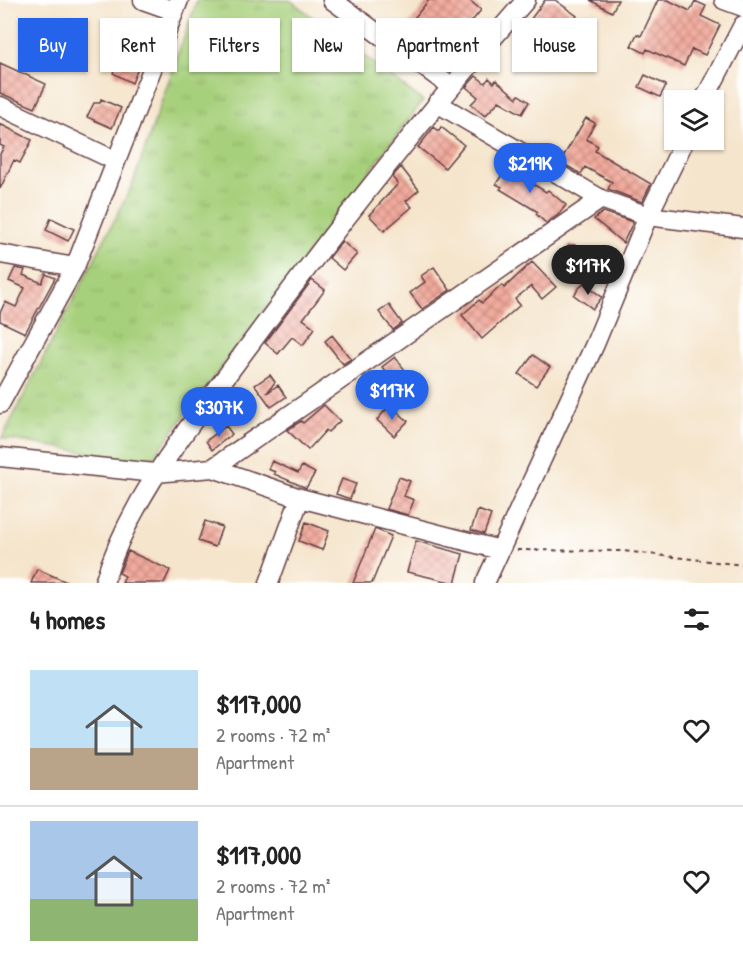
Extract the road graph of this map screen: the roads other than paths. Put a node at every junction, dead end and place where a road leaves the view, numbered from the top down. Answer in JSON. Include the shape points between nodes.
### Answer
{"nodes":[{"id":1,"x":143,"y":0,"type":"edge"},
{"id":2,"x":332,"y":0,"type":"edge"},
{"id":3,"x":526,"y":0,"type":"edge"},
{"id":4,"x":724,"y":0,"type":"edge"},
{"id":5,"x":176,"y":6,"type":"edge"},
{"id":6,"x":743,"y":8,"type":"edge"},
{"id":7,"x":743,"y":25,"type":"edge"},
{"id":8,"x":450,"y":86,"type":"junction"},
{"id":9,"x":709,"y":90,"type":"edge"},
{"id":10,"x":437,"y":103,"type":"junction"},
{"id":11,"x":0,"y":106,"type":"edge"},
{"id":12,"x":680,"y":150,"type":"edge"},
{"id":13,"x":116,"y":161,"type":"junction"},
{"id":14,"x":601,"y":199,"type":"junction"},
{"id":15,"x":648,"y":216,"type":"junction"},
{"id":16,"x":743,"y":228,"type":"edge"},
{"id":17,"x":0,"y":254,"type":"edge"},
{"id":18,"x":75,"y":267,"type":"junction"},
{"id":19,"x":0,"y":404,"type":"edge"},
{"id":20,"x":0,"y":457,"type":"edge"},
{"id":21,"x":213,"y":468,"type":"junction"},
{"id":22,"x":155,"y":473,"type":"junction"},
{"id":23,"x":300,"y":498,"type":"junction"},
{"id":24,"x":500,"y":550,"type":"junction"},
{"id":25,"x":104,"y":583,"type":"edge"},
{"id":26,"x":269,"y":583,"type":"edge"},
{"id":27,"x":484,"y":583,"type":"edge"}],
"edges":[{"from":1,"to":5,"type":"street"},
{"from":2,"to":8,"type":"street"},
{"from":3,"to":8,"type":"street"},
{"from":4,"to":6,"type":"street"},
{"from":5,"to":13,"type":"street"},
{"from":7,"to":9,"type":"street"},
{"from":8,"to":10,"type":"street"},
{"from":10,"to":14,"type":"street"},
{"from":10,"to":22,"type":"street","via":[[286,296]]},
{"from":11,"to":13,"type":"street"},
{"from":12,"to":15,"type":"street"},
{"from":13,"to":18,"type":"street"},
{"from":14,"to":15,"type":"street"},
{"from":14,"to":21,"type":"street"},
{"from":15,"to":16,"type":"street"},
{"from":15,"to":24,"type":"street","via":[[595,344]]},
{"from":17,"to":18,"type":"street"},
{"from":18,"to":19,"type":"street"},
{"from":20,"to":22,"type":"street"},
{"from":21,"to":22,"type":"street"},
{"from":21,"to":23,"type":"street"},
{"from":22,"to":25,"type":"street","via":[[110,561]]},
{"from":23,"to":24,"type":"street"},
{"from":23,"to":26,"type":"street"},
{"from":24,"to":27,"type":"street"}]}
